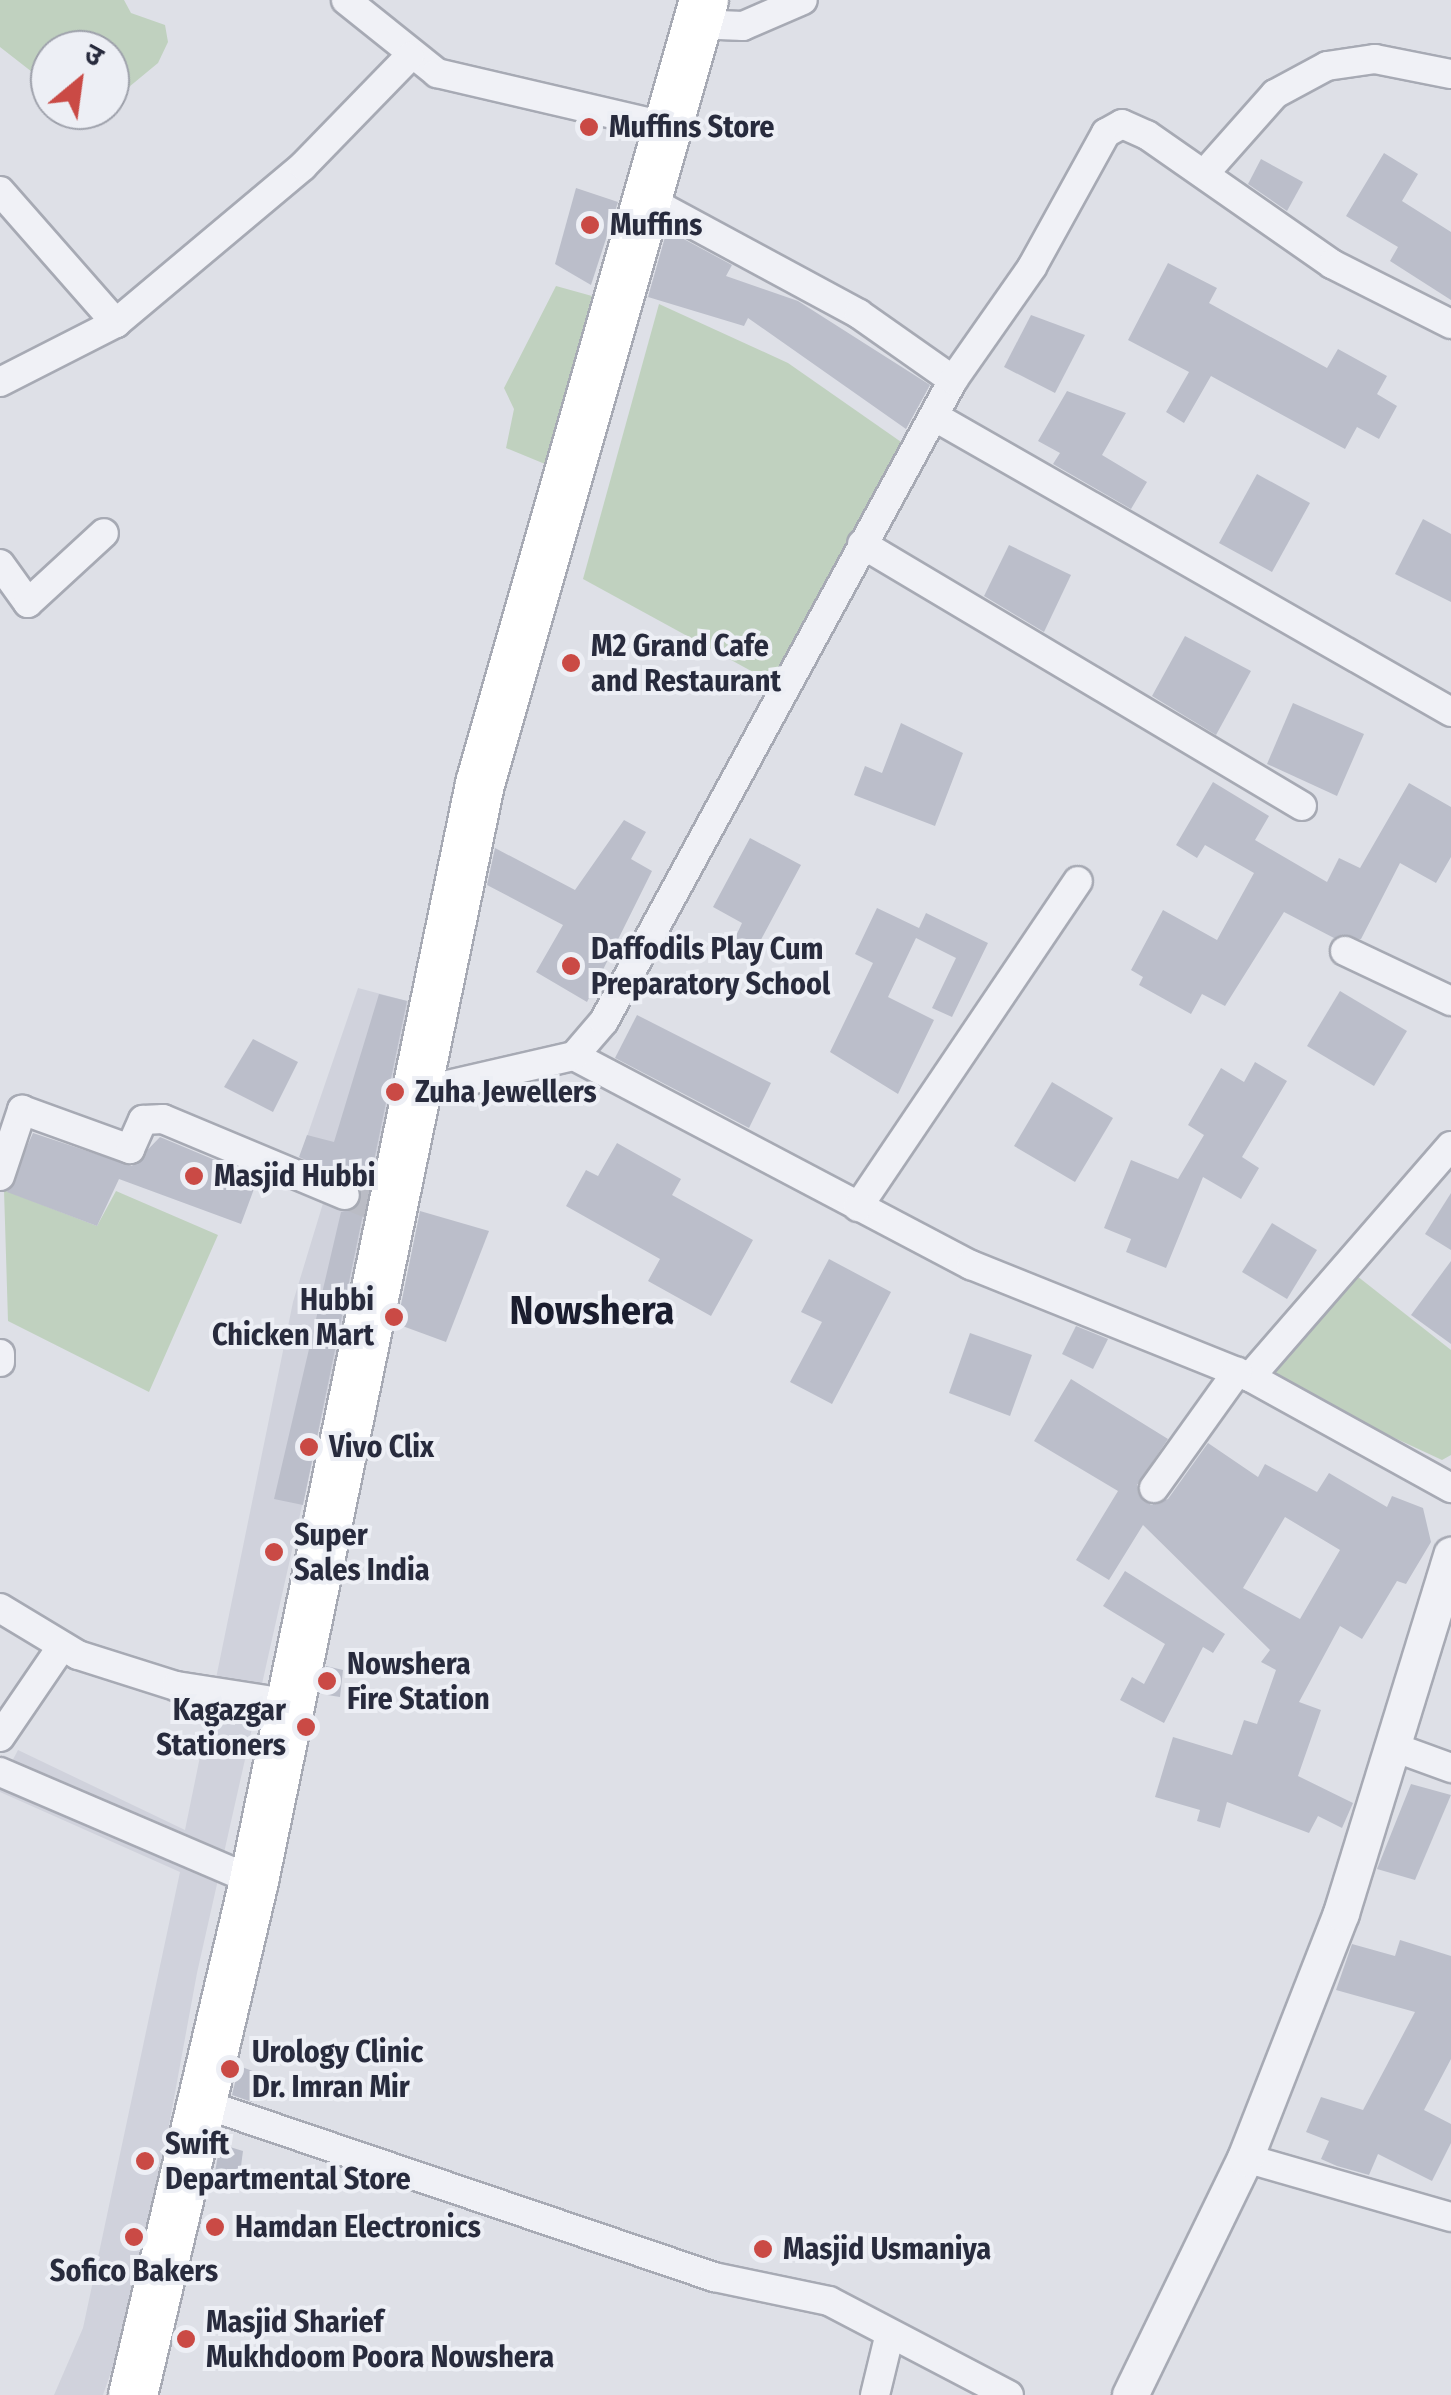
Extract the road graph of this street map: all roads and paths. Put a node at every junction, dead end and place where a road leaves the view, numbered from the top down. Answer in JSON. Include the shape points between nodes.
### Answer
{"nodes":[{"id":1,"x":346,"y":0,"type":"edge"},
{"id":2,"x":803,"y":0,"type":"edge"},
{"id":3,"x":700,"y":12,"type":"edge"},
{"id":4,"x":410,"y":56,"type":"junction"},
{"id":5,"x":1451,"y":74,"type":"edge"},
{"id":6,"x":673,"y":128,"type":"junction"},
{"id":7,"x":1204,"y":174,"type":"junction"},
{"id":8,"x":0,"y":191,"type":"edge"},
{"id":9,"x":652,"y":202,"type":"junction"},
{"id":10,"x":116,"y":323,"type":"junction"},
{"id":11,"x":1451,"y":324,"type":"edge"},
{"id":12,"x":953,"y":380,"type":"junction"},
{"id":13,"x":0,"y":382,"type":"edge"},
{"id":14,"x":937,"y":418,"type":"junction"},
{"id":15,"x":104,"y":533,"type":"dead end"},
{"id":16,"x":862,"y":544,"type":"junction"},
{"id":17,"x":0,"y":564,"type":"edge"},
{"id":18,"x":1451,"y":712,"type":"edge"},
{"id":19,"x":1302,"y":806,"type":"dead end"},
{"id":20,"x":1078,"y":881,"type":"dead end"},
{"id":21,"x":1345,"y":951,"type":"dead end"},
{"id":22,"x":1451,"y":1001,"type":"edge"},
{"id":23,"x":574,"y":1056,"type":"junction"},
{"id":24,"x":422,"y":1091,"type":"junction"},
{"id":25,"x":1451,"y":1146,"type":"edge"},
{"id":26,"x":0,"y":1176,"type":"edge"},
{"id":27,"x":344,"y":1195,"type":"tunnel mouth"},
{"id":28,"x":858,"y":1207,"type":"junction"},
{"id":29,"x":0,"y":1354,"type":"edge"},
{"id":30,"x":0,"y":1362,"type":"edge"},
{"id":31,"x":1244,"y":1374,"type":"junction"},
{"id":32,"x":1154,"y":1488,"type":"dead end"},
{"id":33,"x":1451,"y":1488,"type":"edge"},
{"id":34,"x":1451,"y":1555,"type":"edge"},
{"id":35,"x":0,"y":1608,"type":"edge"},
{"id":36,"x":62,"y":1646,"type":"junction"},
{"id":37,"x":292,"y":1704,"type":"junction"},
{"id":38,"x":0,"y":1737,"type":"edge"},
{"id":39,"x":1396,"y":1748,"type":"junction"},
{"id":40,"x":1451,"y":1768,"type":"edge"},
{"id":41,"x":0,"y":1772,"type":"edge"},
{"id":42,"x":254,"y":1881,"type":"junction"},
{"id":43,"x":204,"y":2104,"type":"junction"},
{"id":44,"x":1246,"y":2158,"type":"junction"},
{"id":45,"x":1451,"y":2216,"type":"edge"},
{"id":46,"x":889,"y":2337,"type":"junction"},
{"id":47,"x":132,"y":2395,"type":"edge"},
{"id":48,"x":875,"y":2395,"type":"edge"},
{"id":49,"x":1009,"y":2395,"type":"edge"},
{"id":50,"x":1130,"y":2395,"type":"edge"}],
"edges":[{"from":1,"to":4,"type":"street"},
{"from":2,"to":3,"type":"street","via":[[743,26]]},
{"from":3,"to":6,"type":"highway"},
{"from":4,"to":6,"type":"street","via":[[507,95]]},
{"from":4,"to":10,"type":"street","via":[[303,166]]},
{"from":5,"to":7,"type":"street","via":[[1376,59],[1327,66],[1275,94]]},
{"from":6,"to":9,"type":"highway"},
{"from":7,"to":11,"type":"street","via":[[1332,264]]},
{"from":7,"to":12,"type":"street","via":[[1122,124],[1106,133],[1032,267]]},
{"from":8,"to":10,"type":"street"},
{"from":9,"to":12,"type":"street","via":[[860,314]]},
{"from":9,"to":24,"type":"highway","via":[[498,710]]},
{"from":10,"to":13,"type":"street"},
{"from":12,"to":14,"type":"street"},
{"from":14,"to":16,"type":"street"},
{"from":14,"to":18,"type":"street"},
{"from":15,"to":17,"type":"street","via":[[28,603]]},
{"from":16,"to":19,"type":"street"},
{"from":16,"to":23,"type":"street","via":[[604,1020]]},
{"from":20,"to":28,"type":"street"},
{"from":21,"to":22,"type":"street"},
{"from":23,"to":24,"type":"street"},
{"from":23,"to":28,"type":"street"},
{"from":24,"to":37,"type":"highway","via":[[387,1210]]},
{"from":25,"to":31,"type":"street"},
{"from":26,"to":27,"type":"street","via":[[22,1110],[130,1149],[143,1120],[162,1119]]},
{"from":28,"to":31,"type":"street","via":[[971,1265]]},
{"from":29,"to":30,"type":"street"},
{"from":31,"to":32,"type":"street"},
{"from":31,"to":33,"type":"street"},
{"from":34,"to":39,"type":"street"},
{"from":35,"to":36,"type":"street"},
{"from":36,"to":37,"type":"street","via":[[176,1686]]},
{"from":36,"to":38,"type":"street"},
{"from":37,"to":42,"type":"highway"},
{"from":39,"to":40,"type":"street"},
{"from":39,"to":44,"type":"street"},
{"from":41,"to":42,"type":"street"},
{"from":42,"to":43,"type":"highway"},
{"from":43,"to":46,"type":"street","via":[[714,2277],[829,2301]]},
{"from":43,"to":47,"type":"highway"},
{"from":44,"to":45,"type":"street"},
{"from":44,"to":50,"type":"street"},
{"from":46,"to":48,"type":"street"},
{"from":46,"to":49,"type":"street"}]}
